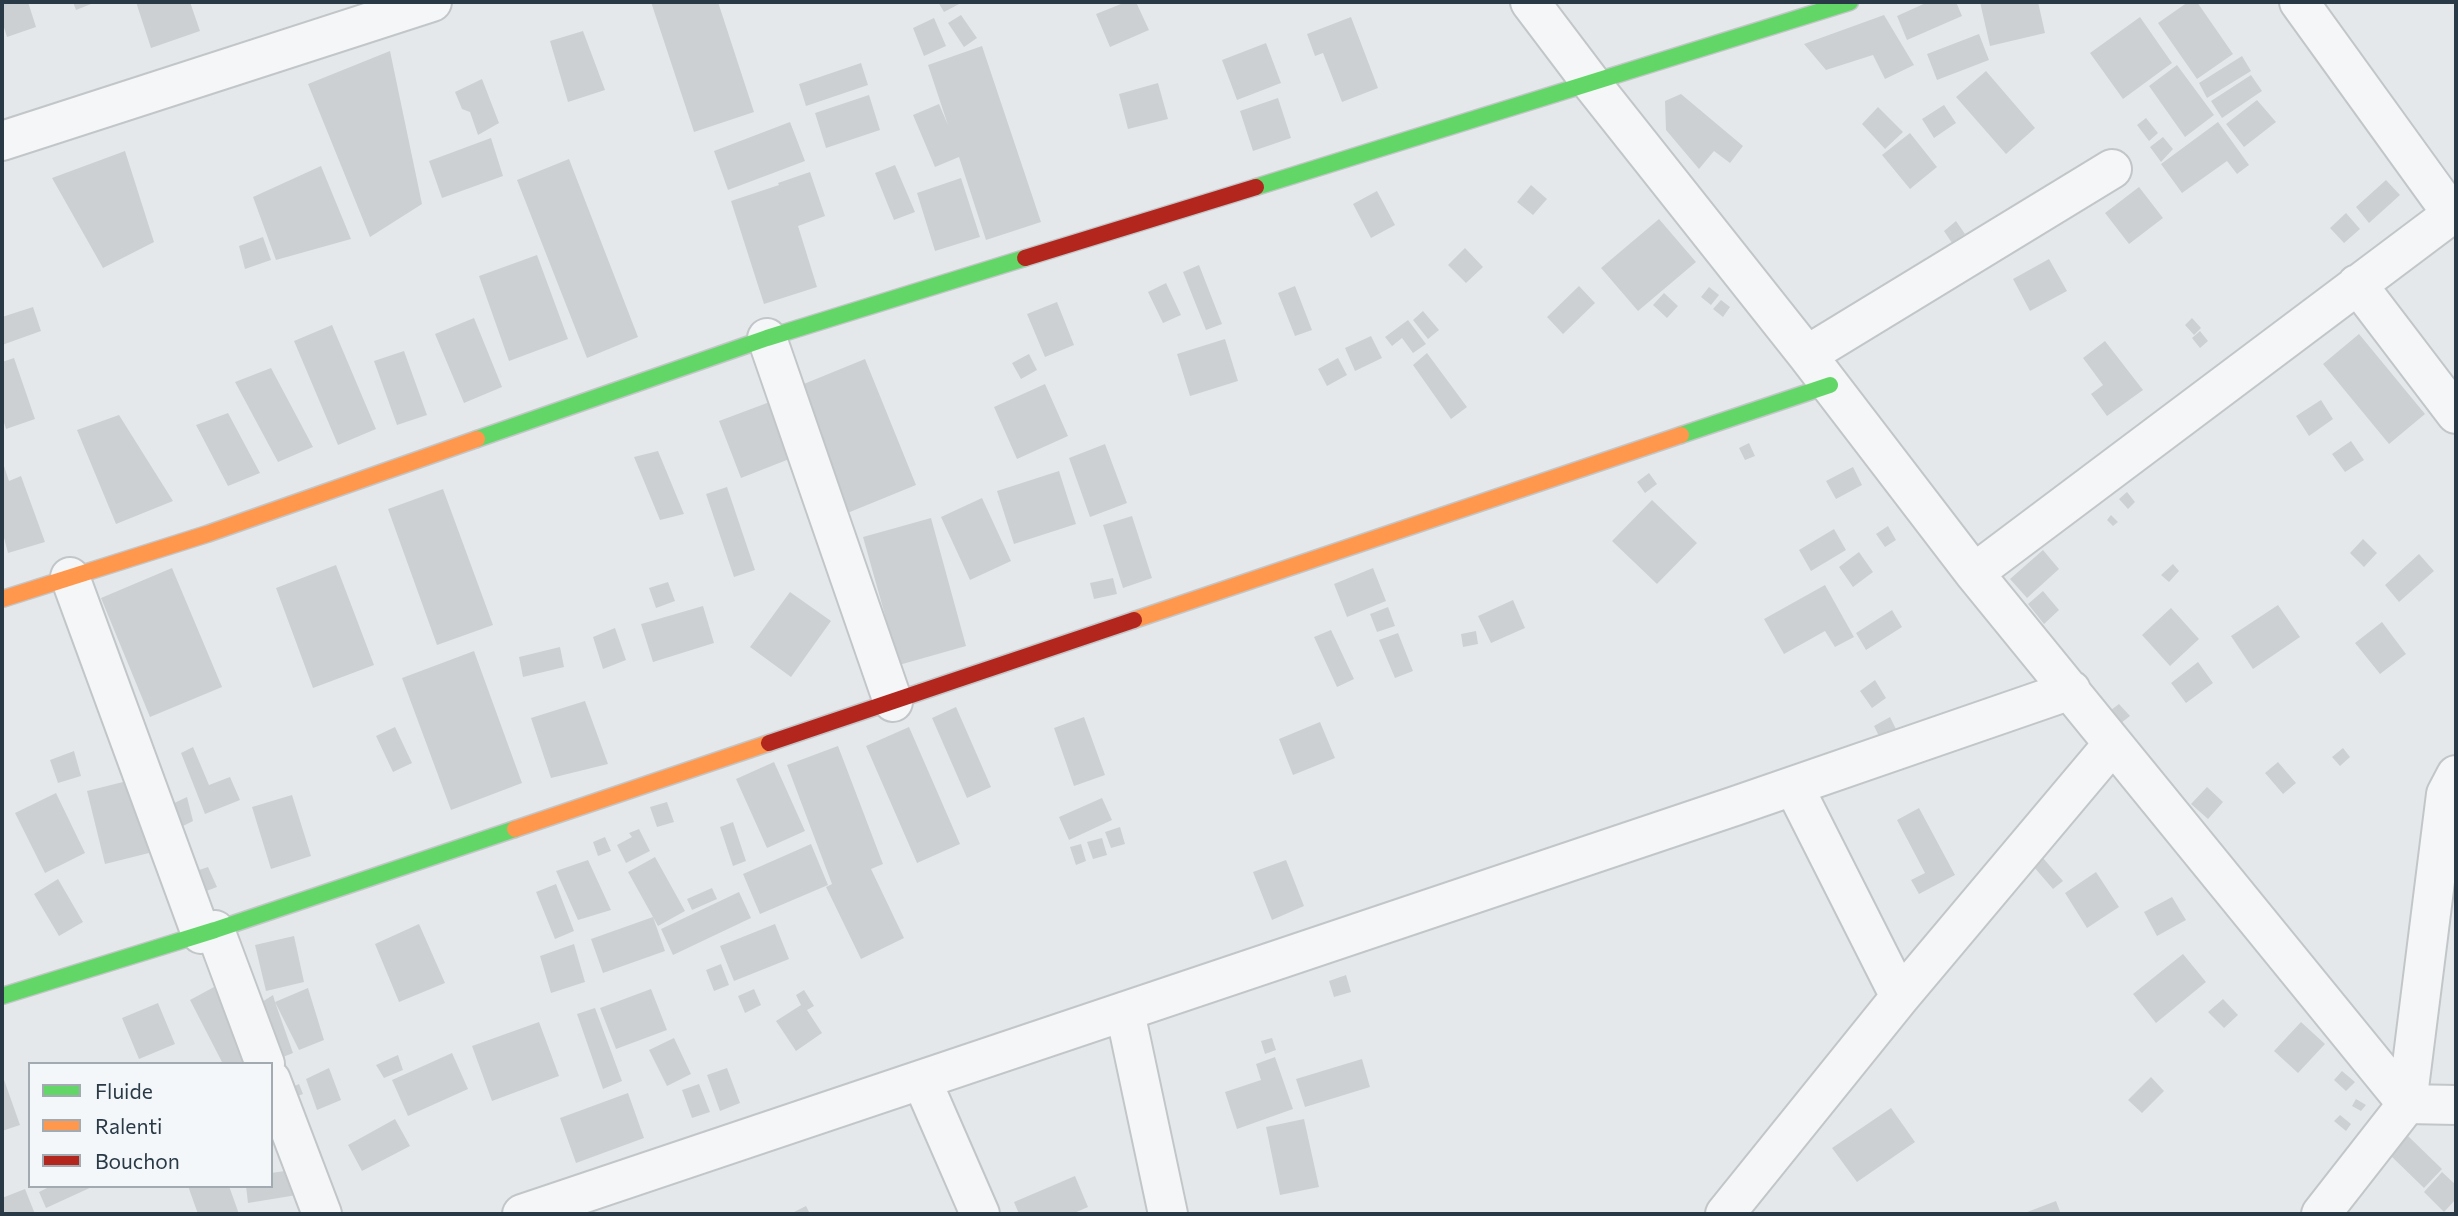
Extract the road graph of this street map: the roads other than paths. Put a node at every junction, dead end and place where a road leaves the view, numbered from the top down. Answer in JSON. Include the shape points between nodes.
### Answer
{"nodes":[{"id":1,"x":432,"y":2,"type":"edge"},
{"id":2,"x":1530,"y":2,"type":"edge"},
{"id":3,"x":1850,"y":2,"type":"edge"},
{"id":4,"x":2299,"y":2,"type":"edge"},
{"id":5,"x":1591,"y":84,"type":"junction"},
{"id":6,"x":2,"y":141,"type":"edge"},
{"id":7,"x":2112,"y":169,"type":"dead end"},
{"id":8,"x":2454,"y":212,"type":"edge"},
{"id":9,"x":2357,"y":284,"type":"junction"},
{"id":10,"x":767,"y":338,"type":"junction"},
{"id":11,"x":1807,"y":355,"type":"junction"},
{"id":12,"x":1830,"y":386,"type":"junction"},
{"id":13,"x":2456,"y":414,"type":"edge"},
{"id":14,"x":1974,"y":573,"type":"junction"},
{"id":15,"x":70,"y":577,"type":"junction"},
{"id":16,"x":2,"y":599,"type":"edge"},
{"id":17,"x":2071,"y":690,"type":"junction"},
{"id":18,"x":893,"y":702,"type":"junction"},
{"id":19,"x":2112,"y":745,"type":"junction"},
{"id":20,"x":2456,"y":775,"type":"edge"},
{"id":21,"x":1794,"y":787,"type":"junction"},
{"id":22,"x":208,"y":932,"type":"junction"},
{"id":23,"x":2,"y":996,"type":"edge"},
{"id":24,"x":1900,"y":998,"type":"junction"},
{"id":25,"x":1125,"y":1012,"type":"junction"},
{"id":26,"x":264,"y":1062,"type":"edge"},
{"id":27,"x":922,"y":1082,"type":"junction"},
{"id":28,"x":273,"y":1085,"type":"edge"},
{"id":29,"x":2407,"y":1104,"type":"junction"},
{"id":30,"x":2456,"y":1105,"type":"edge"},
{"id":31,"x":322,"y":1214,"type":"edge"},
{"id":32,"x":522,"y":1214,"type":"edge"},
{"id":33,"x":980,"y":1214,"type":"edge"},
{"id":34,"x":1168,"y":1214,"type":"edge"},
{"id":35,"x":1725,"y":1214,"type":"edge"},
{"id":36,"x":2321,"y":1214,"type":"edge"}],
"edges":[{"from":1,"to":6,"type":"street"},
{"from":2,"to":5,"type":"street"},
{"from":3,"to":5,"type":"street"},
{"from":4,"to":8,"type":"street"},
{"from":5,"to":10,"type":"street"},
{"from":5,"to":11,"type":"street"},
{"from":7,"to":11,"type":"street"},
{"from":8,"to":9,"type":"street"},
{"from":9,"to":13,"type":"street"},
{"from":9,"to":14,"type":"street"},
{"from":10,"to":15,"type":"street","via":[[207,534]]},
{"from":10,"to":18,"type":"street"},
{"from":11,"to":12,"type":"street"},
{"from":12,"to":14,"type":"street"},
{"from":12,"to":18,"type":"street"},
{"from":14,"to":17,"type":"street"},
{"from":15,"to":16,"type":"street"},
{"from":15,"to":22,"type":"street"},
{"from":17,"to":19,"type":"street"},
{"from":17,"to":21,"type":"street"},
{"from":18,"to":22,"type":"street"},
{"from":19,"to":24,"type":"street"},
{"from":19,"to":29,"type":"street"},
{"from":20,"to":29,"type":"street","via":[[2446,794]]},
{"from":21,"to":24,"type":"street"},
{"from":21,"to":25,"type":"street"},
{"from":22,"to":23,"type":"street"},
{"from":22,"to":26,"type":"street"},
{"from":24,"to":35,"type":"street"},
{"from":25,"to":27,"type":"street"},
{"from":25,"to":34,"type":"street"},
{"from":27,"to":32,"type":"street"},
{"from":27,"to":33,"type":"street"},
{"from":28,"to":31,"type":"street"},
{"from":29,"to":30,"type":"street"},
{"from":29,"to":36,"type":"street"}]}
